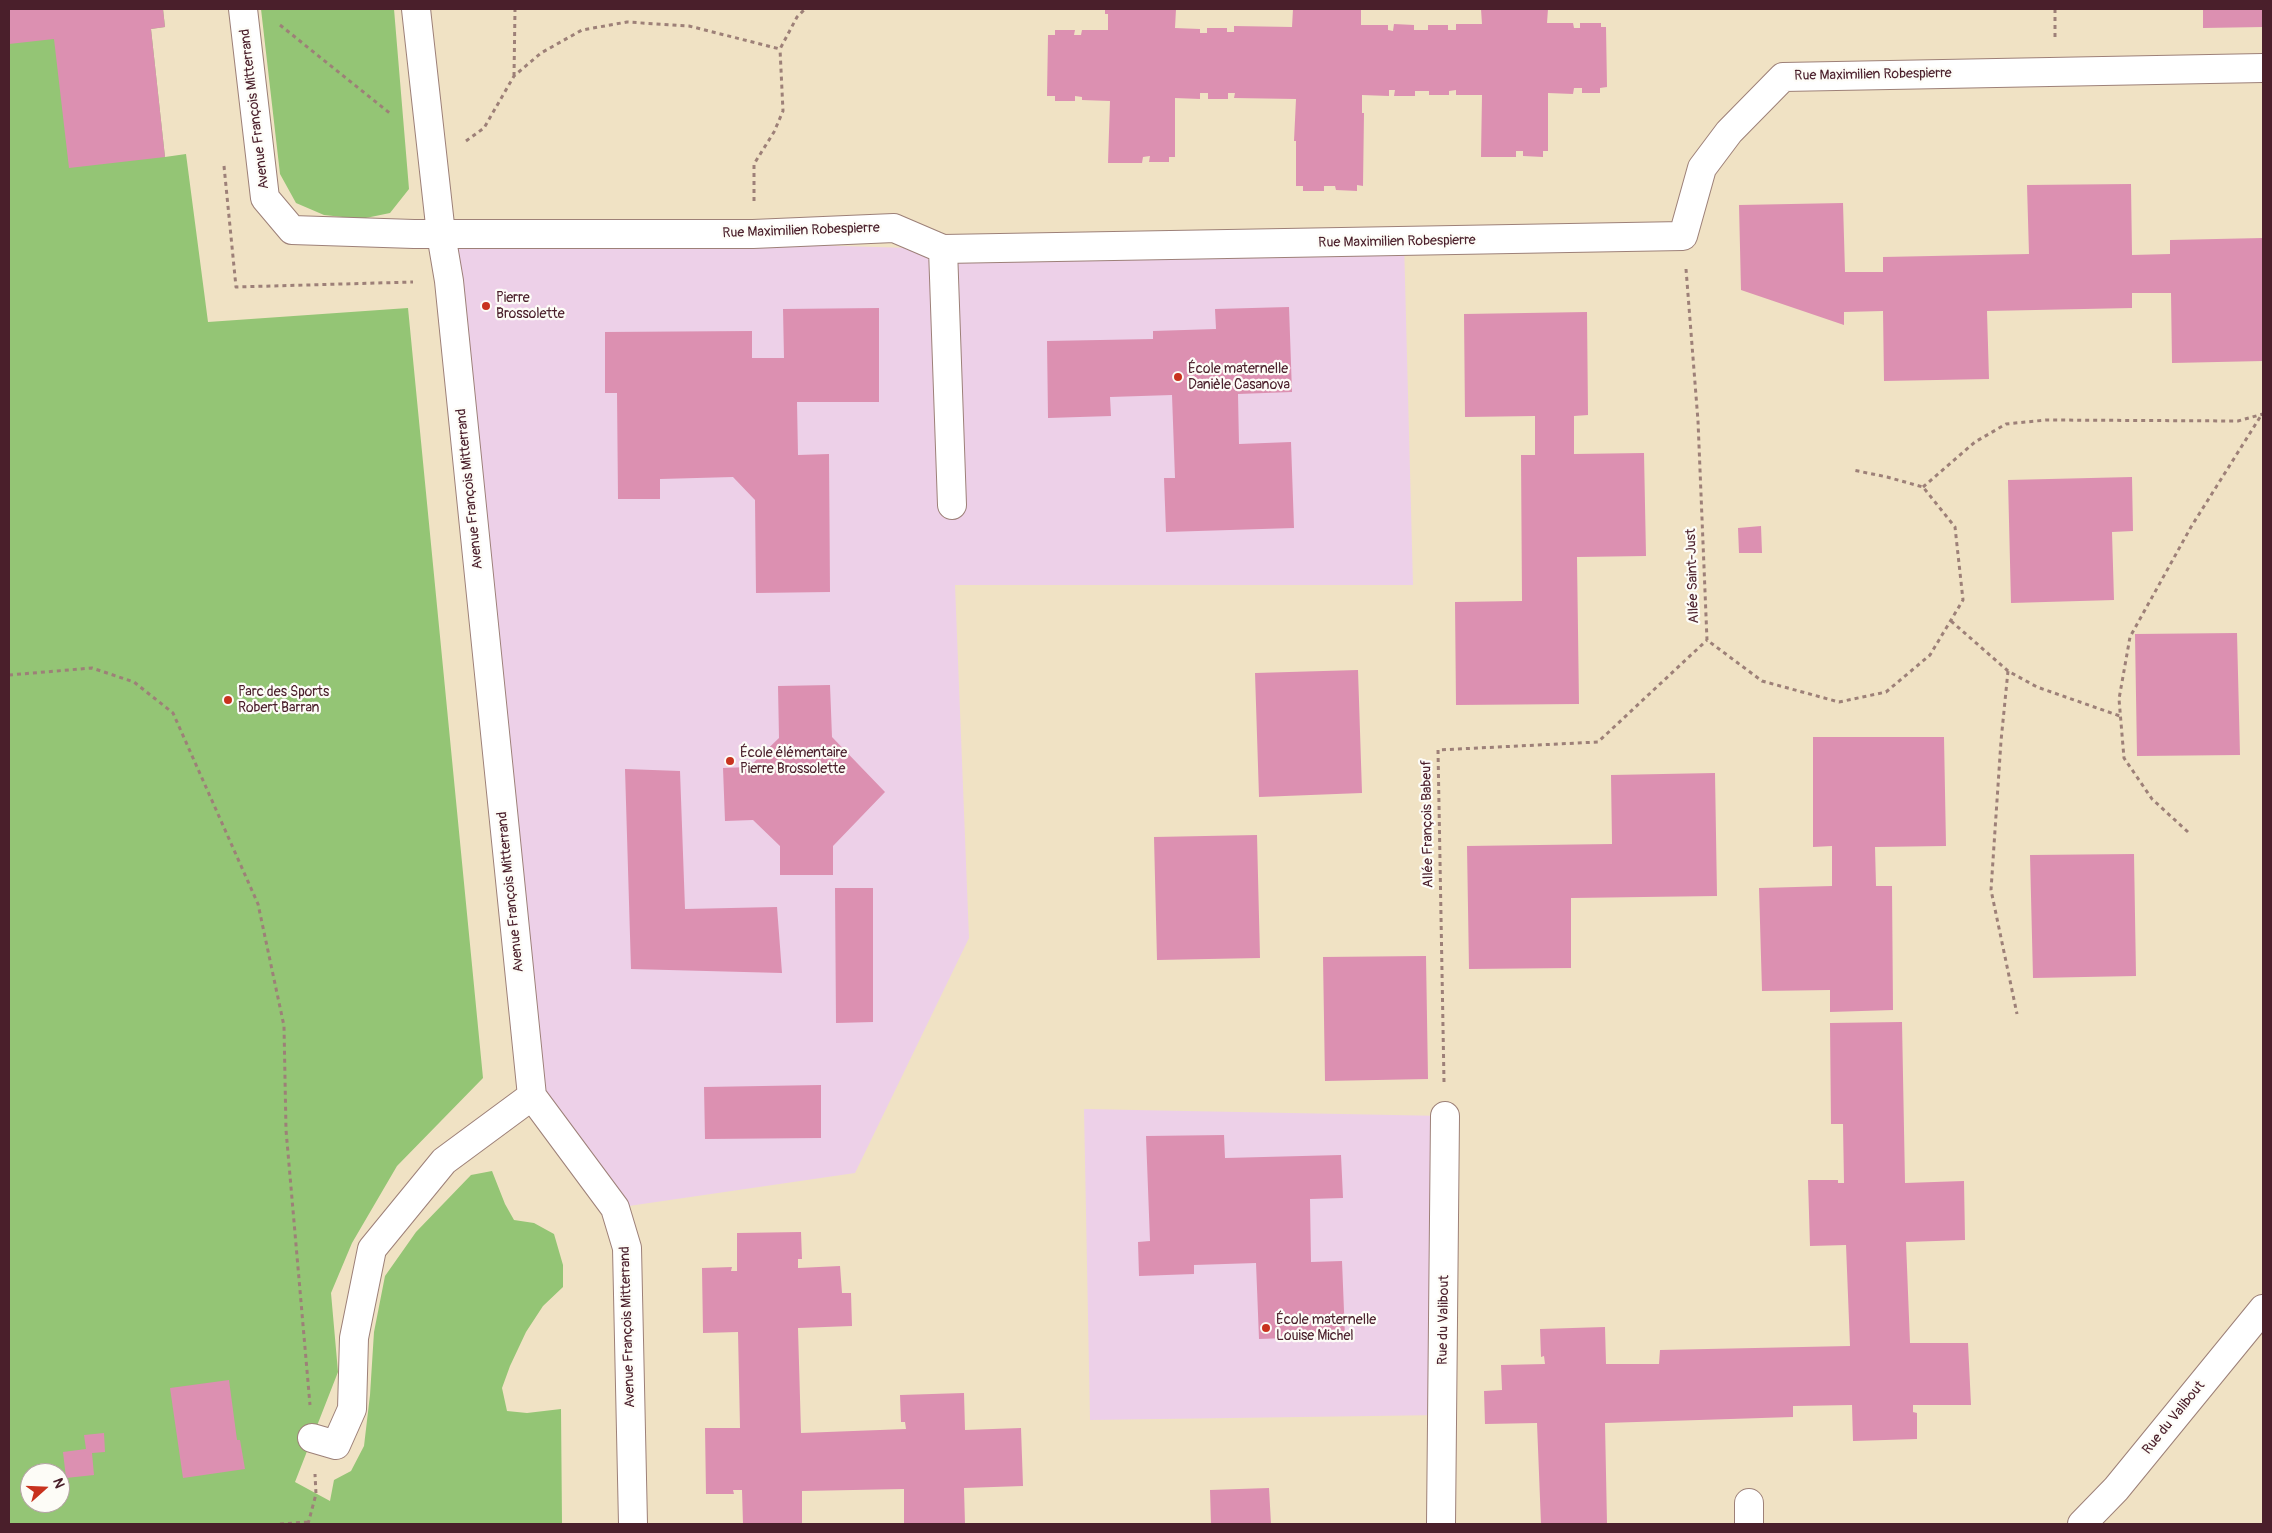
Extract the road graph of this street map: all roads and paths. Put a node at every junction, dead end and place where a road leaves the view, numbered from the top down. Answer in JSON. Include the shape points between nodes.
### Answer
{"nodes":[{"id":1,"x":243,"y":9,"type":"edge"},
{"id":2,"x":416,"y":9,"type":"edge"},
{"id":3,"x":515,"y":9,"type":"edge"},
{"id":4,"x":805,"y":9,"type":"edge"},
{"id":5,"x":276,"y":21,"type":"dead end"},
{"id":6,"x":780,"y":49,"type":"junction"},
{"id":7,"x":2263,"y":68,"type":"edge"},
{"id":8,"x":514,"y":76,"type":"junction"},
{"id":9,"x":431,"y":147,"type":"junction"},
{"id":10,"x":441,"y":234,"type":"junction"},
{"id":11,"x":753,"y":234,"type":"junction"},
{"id":12,"x":1683,"y":236,"type":"junction"},
{"id":13,"x":943,"y":249,"type":"junction"},
{"id":14,"x":2263,"y":414,"type":"edge"},
{"id":15,"x":1853,"y":470,"type":"dead end"},
{"id":16,"x":1923,"y":487,"type":"junction"},
{"id":17,"x":952,"y":505,"type":"dead end"},
{"id":18,"x":1951,"y":621,"type":"junction"},
{"id":19,"x":1706,"y":640,"type":"junction"},
{"id":20,"x":2008,"y":671,"type":"junction"},
{"id":21,"x":9,"y":675,"type":"edge"},
{"id":22,"x":2120,"y":716,"type":"junction"},
{"id":23,"x":2188,"y":832,"type":"dead end"},
{"id":24,"x":2017,"y":1014,"type":"dead end"},
{"id":25,"x":532,"y":1096,"type":"junction"},
{"id":26,"x":1444,"y":1116,"type":"joint"},
{"id":27,"x":2263,"y":1309,"type":"edge"},
{"id":28,"x":308,"y":1387,"type":"dead end"},
{"id":29,"x":312,"y":1438,"type":"dead end"},
{"id":30,"x":308,"y":1522,"type":"dead end"},
{"id":31,"x":280,"y":1524,"type":"edge"},
{"id":32,"x":633,"y":1524,"type":"edge"},
{"id":33,"x":1441,"y":1524,"type":"edge"},
{"id":34,"x":2082,"y":1524,"type":"edge"}],
"edges":[{"from":1,"to":10,"type":"street","name":"Avenue François Mitterrand","via":[[265,198],[292,230]]},
{"from":2,"to":9,"type":"street","name":"Avenue François Mitterrand"},
{"from":3,"to":8,"type":"path"},
{"from":4,"to":6,"type":"path","via":[[797,17]]},
{"from":5,"to":9,"type":"path"},
{"from":6,"to":8,"type":"path","via":[[690,26],[627,22],[582,30],[540,53]]},
{"from":6,"to":11,"type":"path","via":[[783,111],[754,164]]},
{"from":7,"to":12,"type":"street","name":"Rue Maximilien Robespierre","via":[[1783,77],[1729,132],[1702,168]]},
{"from":8,"to":9,"type":"path","via":[[484,128],[463,142]]},
{"from":9,"to":10,"type":"street","name":"Avenue François Mitterrand"},
{"from":10,"to":11,"type":"street","name":"Rue Maximilien Robespierre"},
{"from":10,"to":25,"type":"street","name":"Avenue François Mitterrand","via":[[449,280]]},
{"from":11,"to":13,"type":"street","name":"Rue Maximilien Robespierre","via":[[894,228]]},
{"from":12,"to":13,"type":"street","name":"Rue Maximilien Robespierre"},
{"from":12,"to":19,"type":"path","name":"Allée Saint-Just","via":[[1698,421]]},
{"from":13,"to":17,"type":"street"},
{"from":14,"to":16,"type":"path","via":[[2238,422],[2046,420],[2006,424],[1976,442]]},
{"from":14,"to":22,"type":"path","via":[[2191,527],[2130,637],[2119,699]]},
{"from":15,"to":16,"type":"path"},
{"from":16,"to":18,"type":"path","name":"Allée Saint-Just","via":[[1955,527],[1963,600]]},
{"from":18,"to":19,"type":"path","name":"Allée Saint-Just","via":[[1930,655],[1886,692],[1839,702],[1762,681]]},
{"from":18,"to":20,"type":"path"},
{"from":19,"to":26,"type":"path","name":"Allée François Babeuf","via":[[1598,742],[1438,750]]},
{"from":20,"to":22,"type":"path","via":[[2037,687]]},
{"from":20,"to":24,"type":"path","via":[[1991,890]]},
{"from":21,"to":28,"type":"path","via":[[92,668],[134,682],[173,713],[258,904],[284,1026],[286,1130]]},
{"from":22,"to":23,"type":"path","via":[[2124,758],[2152,799]]},
{"from":25,"to":29,"type":"street","via":[[444,1161],[372,1250],[354,1338],[352,1409],[336,1445]]},
{"from":25,"to":32,"type":"street","name":"Avenue François Mitterrand","via":[[615,1208],[627,1248]]},
{"from":26,"to":33,"type":"street","name":"Rue du Valibout"},
{"from":27,"to":34,"type":"street","name":"Rue du Valibout","via":[[2116,1489]]},
{"from":30,"to":31,"type":"path"}]}
